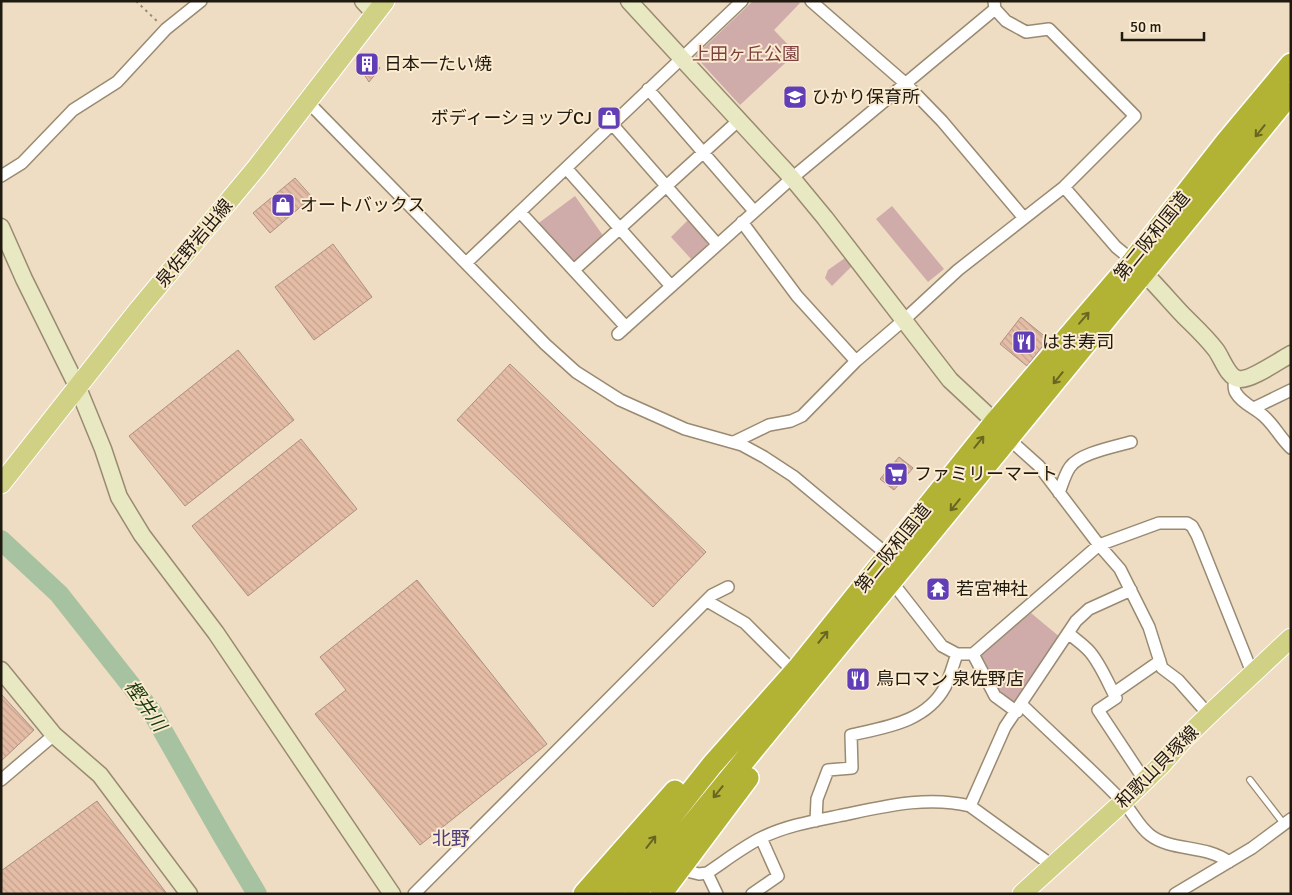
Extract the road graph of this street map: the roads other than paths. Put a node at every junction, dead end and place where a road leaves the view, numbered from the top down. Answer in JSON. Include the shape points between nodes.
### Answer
{"nodes":[{"id":1,"x":201,"y":1,"type":"edge"},
{"id":2,"x":629,"y":1,"type":"edge"},
{"id":3,"x":742,"y":1,"type":"edge"},
{"id":4,"x":811,"y":1,"type":"edge"},
{"id":5,"x":374,"y":5,"type":"edge"},
{"id":6,"x":994,"y":5,"type":"edge"},
{"id":7,"x":682,"y":58,"type":"junction"},
{"id":8,"x":1291,"y":64,"type":"edge"},
{"id":9,"x":906,"y":84,"type":"junction"},
{"id":10,"x":648,"y":89,"type":"junction"},
{"id":11,"x":1291,"y":93,"type":"edge"},
{"id":12,"x":307,"y":101,"type":"junction"},
{"id":13,"x":739,"y":120,"type":"junction"},
{"id":14,"x":612,"y":124,"type":"junction"},
{"id":15,"x":703,"y":152,"type":"junction"},
{"id":16,"x":566,"y":168,"type":"junction"},
{"id":17,"x":1,"y":176,"type":"edge"},
{"id":18,"x":792,"y":178,"type":"junction"},
{"id":19,"x":667,"y":186,"type":"junction"},
{"id":20,"x":1064,"y":187,"type":"junction"},
{"id":21,"x":754,"y":211,"type":"junction"},
{"id":22,"x":520,"y":212,"type":"junction"},
{"id":23,"x":1024,"y":218,"type":"junction"},
{"id":24,"x":742,"y":222,"type":"junction"},
{"id":25,"x":1,"y":227,"type":"edge"},
{"id":26,"x":620,"y":229,"type":"junction"},
{"id":27,"x":717,"y":244,"type":"junction"},
{"id":28,"x":466,"y":264,"type":"junction"},
{"id":29,"x":1138,"y":267,"type":"junction"},
{"id":30,"x":574,"y":270,"type":"junction"},
{"id":31,"x":671,"y":286,"type":"junction"},
{"id":32,"x":905,"y":320,"type":"junction"},
{"id":33,"x":1291,"y":354,"type":"edge"},
{"id":34,"x":856,"y":361,"type":"junction"},
{"id":35,"x":1235,"y":378,"type":"junction"},
{"id":36,"x":78,"y":388,"type":"junction"},
{"id":37,"x":1291,"y":390,"type":"edge"},
{"id":38,"x":1254,"y":408,"type":"junction"},
{"id":39,"x":995,"y":422,"type":"junction"},
{"id":40,"x":1008,"y":439,"type":"junction"},
{"id":41,"x":734,"y":442,"type":"junction"},
{"id":42,"x":1131,"y":442,"type":"dead end"},
{"id":43,"x":1291,"y":448,"type":"edge"},
{"id":44,"x":1,"y":484,"type":"edge"},
{"id":45,"x":1059,"y":492,"type":"junction"},
{"id":46,"x":1099,"y":545,"type":"junction"},
{"id":47,"x":888,"y":556,"type":"junction"},
{"id":48,"x":892,"y":582,"type":"junction"},
{"id":49,"x":728,"y":587,"type":"dead end"},
{"id":50,"x":1131,"y":590,"type":"junction"},
{"id":51,"x":707,"y":601,"type":"junction"},
{"id":52,"x":1068,"y":633,"type":"junction"},
{"id":53,"x":1291,"y":638,"type":"edge"},
{"id":54,"x":957,"y":654,"type":"junction"},
{"id":55,"x":973,"y":654,"type":"junction"},
{"id":56,"x":1160,"y":662,"type":"junction"},
{"id":57,"x":824,"y":663,"type":"junction"},
{"id":58,"x":795,"y":669,"type":"junction"},
{"id":59,"x":1,"y":670,"type":"edge"},
{"id":60,"x":1253,"y":675,"type":"junction"},
{"id":61,"x":1114,"y":692,"type":"junction"},
{"id":62,"x":1019,"y":708,"type":"junction"},
{"id":63,"x":1209,"y":715,"type":"junction"},
{"id":64,"x":54,"y":735,"type":"junction"},
{"id":65,"x":1,"y":780,"type":"edge"},
{"id":66,"x":1145,"y":780,"type":"junction"},
{"id":67,"x":1250,"y":780,"type":"dead end"},
{"id":68,"x":1123,"y":802,"type":"junction"},
{"id":69,"x":970,"y":806,"type":"junction"},
{"id":70,"x":816,"y":821,"type":"junction"},
{"id":71,"x":1288,"y":822,"type":"edge"},
{"id":72,"x":761,"y":838,"type":"junction"},
{"id":73,"x":1229,"y":862,"type":"junction"},
{"id":74,"x":1053,"y":866,"type":"junction"},
{"id":75,"x":679,"y":869,"type":"junction"},
{"id":76,"x":707,"y":873,"type":"junction"},
{"id":77,"x":660,"y":889,"type":"edge"},
{"id":78,"x":188,"y":894,"type":"edge"},
{"id":79,"x":392,"y":894,"type":"edge"},
{"id":80,"x":414,"y":894,"type":"edge"},
{"id":81,"x":584,"y":894,"type":"edge"},
{"id":82,"x":610,"y":894,"type":"edge"},
{"id":83,"x":635,"y":894,"type":"edge"},
{"id":84,"x":717,"y":894,"type":"edge"},
{"id":85,"x":752,"y":894,"type":"edge"},
{"id":86,"x":1022,"y":894,"type":"edge"},
{"id":87,"x":1175,"y":894,"type":"edge"}],
"edges":[{"from":1,"to":17,"type":"street","via":[[166,29],[116,82],[73,110],[22,163]]},
{"from":2,"to":7,"type":"street"},
{"from":3,"to":7,"type":"street"},
{"from":4,"to":9,"type":"street"},
{"from":5,"to":12,"type":"main road","name":"泉佐野岩出線"},
{"from":6,"to":9,"type":"street"},
{"from":6,"to":20,"type":"street","via":[[1006,21],[1026,32],[1049,28],[1136,116]]},
{"from":7,"to":10,"type":"street"},
{"from":7,"to":13,"type":"street"},
{"from":8,"to":29,"type":"highway","name":"第二阪和国道","via":[[1226,142]]},
{"from":9,"to":18,"type":"street"},
{"from":9,"to":23,"type":"street","via":[[942,121]]},
{"from":10,"to":14,"type":"street"},
{"from":10,"to":15,"type":"street"},
{"from":11,"to":29,"type":"highway","name":"第二阪和国道","one_way":true},
{"from":12,"to":28,"type":"street"},
{"from":12,"to":36,"type":"main road","name":"泉佐野岩出線"},
{"from":13,"to":15,"type":"street"},
{"from":13,"to":18,"type":"street"},
{"from":14,"to":16,"type":"street"},
{"from":14,"to":19,"type":"street"},
{"from":15,"to":19,"type":"street"},
{"from":15,"to":21,"type":"street"},
{"from":16,"to":22,"type":"street"},
{"from":16,"to":26,"type":"street"},
{"from":18,"to":21,"type":"street"},
{"from":18,"to":32,"type":"street"},
{"from":19,"to":26,"type":"street"},
{"from":19,"to":27,"type":"street"},
{"from":20,"to":23,"type":"street"},
{"from":20,"to":29,"type":"street","via":[[1116,247]]},
{"from":21,"to":24,"type":"street"},
{"from":22,"to":28,"type":"street"},
{"from":22,"to":30,"type":"street"},
{"from":23,"to":32,"type":"street","via":[[958,270]]},
{"from":24,"to":27,"type":"street"},
{"from":24,"to":34,"type":"street","via":[[797,296]]},
{"from":25,"to":36,"type":"street"},
{"from":26,"to":30,"type":"street"},
{"from":26,"to":31,"type":"street"},
{"from":27,"to":31,"type":"street"},
{"from":28,"to":41,"type":"street","via":[[576,372],[620,400],[686,429]]},
{"from":29,"to":35,"type":"street","via":[[1207,338]]},
{"from":39,"to":29,"type":"highway","name":"第二阪和国道","one_way":true},
{"from":29,"to":40,"type":"highway","name":"第二阪和国道","one_way":true},
{"from":30,"to":31,"type":"street","via":[[622,330]]},
{"from":32,"to":34,"type":"street"},
{"from":32,"to":39,"type":"street","via":[[950,380]]},
{"from":33,"to":35,"type":"street","via":[[1250,377]]},
{"from":34,"to":41,"type":"street","via":[[802,416]]},
{"from":35,"to":38,"type":"street","via":[[1236,393]]},
{"from":36,"to":44,"type":"main road","name":"泉佐野岩出線"},
{"from":36,"to":79,"type":"street","via":[[119,497],[142,535],[216,633]]},
{"from":37,"to":38,"type":"street"},
{"from":38,"to":43,"type":"street"},
{"from":39,"to":40,"type":"street"},
{"from":47,"to":39,"type":"highway","name":"第二阪和国道","one_way":true},
{"from":40,"to":45,"type":"street","via":[[1039,466]]},
{"from":40,"to":48,"type":"highway","name":"第二阪和国道","one_way":true},
{"from":41,"to":47,"type":"street","via":[[764,456],[792,476]]},
{"from":42,"to":45,"type":"street","via":[[1078,460],[1070,467]]},
{"from":45,"to":46,"type":"street"},
{"from":46,"to":50,"type":"street","via":[[1120,569]]},
{"from":46,"to":55,"type":"street"},
{"from":46,"to":60,"type":"street","via":[[1159,523],[1187,522],[1192,526]]},
{"from":47,"to":48,"type":"street"},
{"from":58,"to":47,"type":"highway","name":"第二阪和国道","one_way":true},
{"from":48,"to":54,"type":"street","via":[[942,646]]},
{"from":48,"to":57,"type":"highway","name":"第二阪和国道"},
{"from":49,"to":51,"type":"street"},
{"from":50,"to":52,"type":"street","via":[[1089,609],[1076,620]]},
{"from":50,"to":56,"type":"street","via":[[1149,627]]},
{"from":51,"to":58,"type":"street","via":[[745,623]]},
{"from":51,"to":80,"type":"street"},
{"from":52,"to":61,"type":"street","via":[[1090,651]]},
{"from":52,"to":62,"type":"street"},
{"from":53,"to":60,"type":"main road","name":"和歌山貝塚線"},
{"from":54,"to":55,"type":"street"},
{"from":54,"to":70,"type":"street","via":[[945,687],[918,715],[896,725],[851,735],[852,768],[828,770],[817,799]]},
{"from":55,"to":62,"type":"street","via":[[995,696]]},
{"from":56,"to":61,"type":"street"},
{"from":56,"to":63,"type":"street","via":[[1162,668],[1178,680]]},
{"from":57,"to":75,"type":"highway","via":[[808,698]]},
{"from":57,"to":83,"type":"highway","name":"第二阪和国道","one_way":true},
{"from":58,"to":81,"type":"highway","via":[[772,681],[624,856]]},
{"from":82,"to":58,"type":"highway","name":"第二阪和国道","one_way":true,"via":[[712,765]]},
{"from":59,"to":64,"type":"street"},
{"from":60,"to":63,"type":"main road","name":"和歌山貝塚線"},
{"from":61,"to":66,"type":"street","via":[[1116,698],[1098,710]]},
{"from":62,"to":68,"type":"street"},
{"from":62,"to":69,"type":"street","via":[[1005,727]]},
{"from":63,"to":66,"type":"main road","name":"和歌山貝塚線"},
{"from":64,"to":65,"type":"street"},
{"from":64,"to":78,"type":"street","via":[[100,775]]},
{"from":66,"to":68,"type":"main road","name":"和歌山貝塚線"},
{"from":67,"to":71,"type":"lane"},
{"from":68,"to":73,"type":"street","via":[[1151,836],[1170,844],[1220,855]]},
{"from":68,"to":74,"type":"main road","name":"和歌山貝塚線"},
{"from":69,"to":70,"type":"street","via":[[907,802]]},
{"from":69,"to":74,"type":"street"},
{"from":70,"to":72,"type":"street"},
{"from":71,"to":73,"type":"street"},
{"from":72,"to":76,"type":"street"},
{"from":72,"to":85,"type":"street","via":[[778,876]]},
{"from":73,"to":87,"type":"street"},
{"from":74,"to":86,"type":"main road","name":"和歌山貝塚線"},
{"from":75,"to":76,"type":"street"},
{"from":75,"to":77,"type":"highway"},
{"from":76,"to":84,"type":"street"}]}
